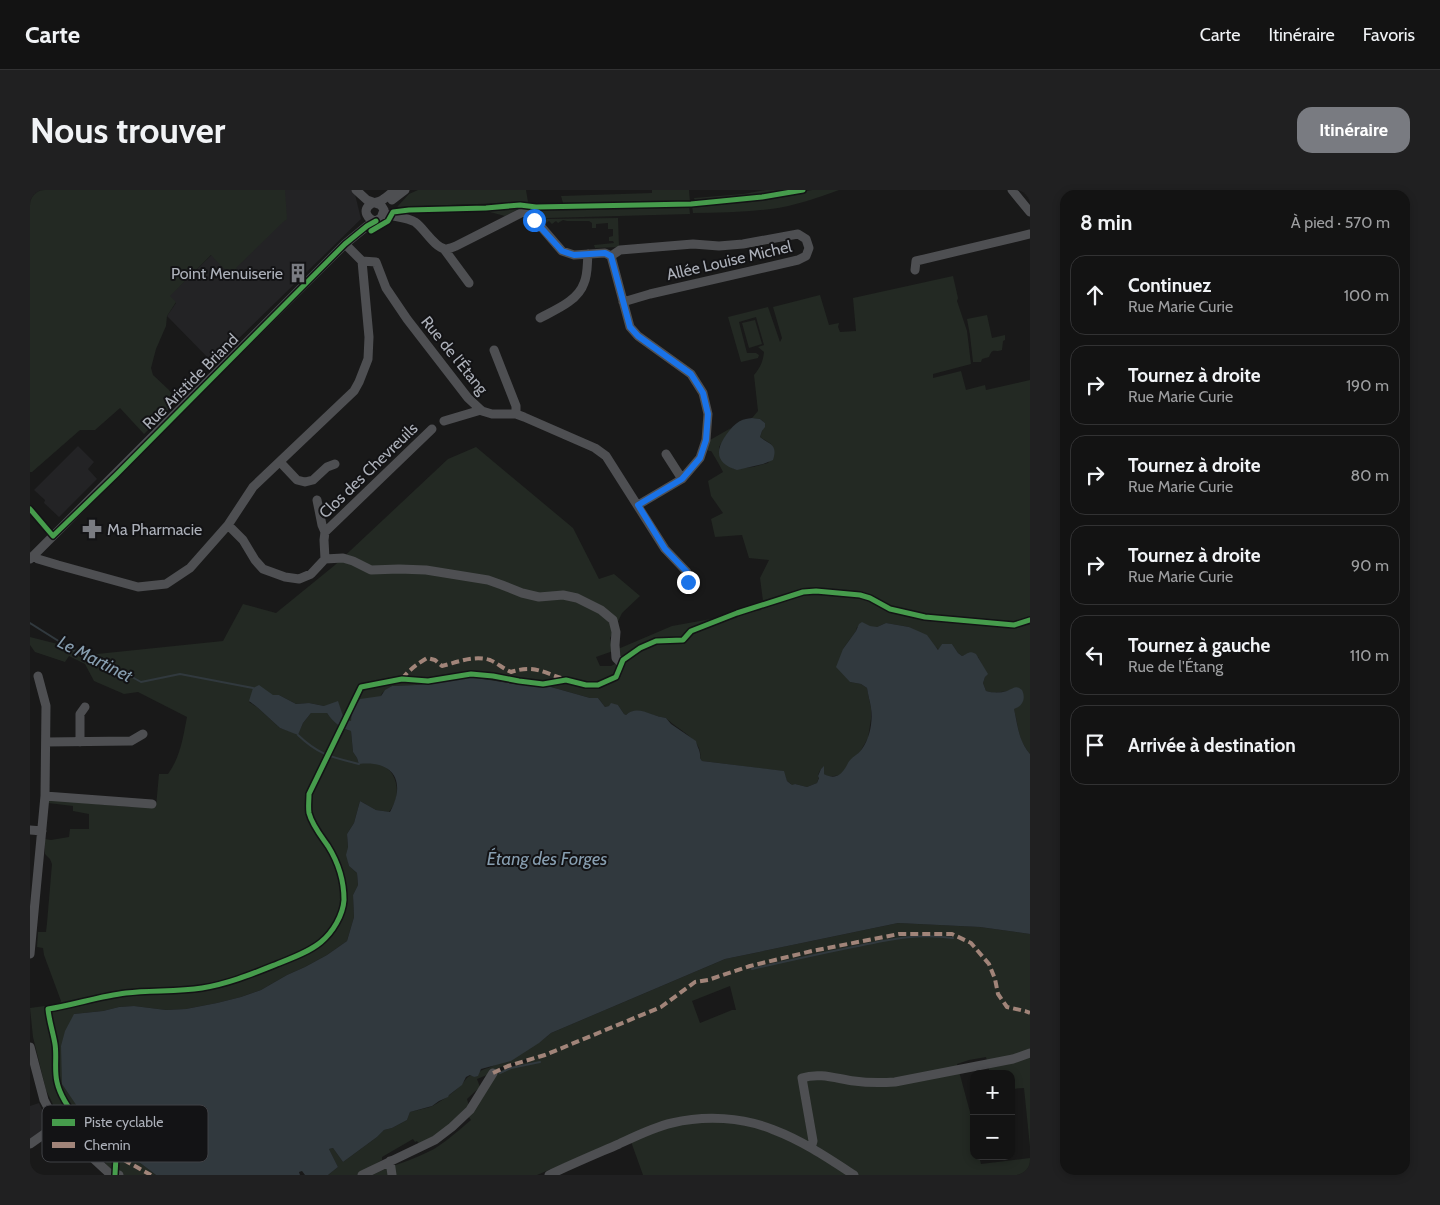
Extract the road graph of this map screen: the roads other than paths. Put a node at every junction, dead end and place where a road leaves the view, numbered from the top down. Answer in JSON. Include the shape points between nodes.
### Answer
{"nodes":[{"id":1,"x":356,"y":190,"type":"edge"},
{"id":2,"x":395,"y":190,"type":"edge"},
{"id":3,"x":405,"y":190,"type":"edge"},
{"id":4,"x":1012,"y":190,"type":"edge"},
{"id":5,"x":374,"y":202,"type":"junction"},
{"id":6,"x":1030,"y":212,"type":"edge"},
{"id":7,"x":366,"y":213,"type":"junction"},
{"id":8,"x":381,"y":216,"type":"junction"},
{"id":9,"x":1030,"y":234,"type":"edge"},
{"id":10,"x":346,"y":244,"type":"junction"},
{"id":11,"x":444,"y":249,"type":"junction"},
{"id":12,"x":588,"y":254,"type":"junction"},
{"id":13,"x":611,"y":256,"type":"junction"},
{"id":14,"x":362,"y":261,"type":"junction"},
{"id":15,"x":915,"y":270,"type":"dead end"},
{"id":16,"x":469,"y":283,"type":"dead end"},
{"id":17,"x":623,"y":302,"type":"junction"},
{"id":18,"x":540,"y":318,"type":"dead end"},
{"id":19,"x":494,"y":350,"type":"dead end"},
{"id":20,"x":481,"y":410,"type":"junction"},
{"id":21,"x":516,"y":414,"type":"junction"},
{"id":22,"x":444,"y":421,"type":"dead end"},
{"id":23,"x":432,"y":429,"type":"dead end"},
{"id":24,"x":666,"y":454,"type":"dead end"},
{"id":25,"x":280,"y":462,"type":"junction"},
{"id":26,"x":335,"y":464,"type":"dead end"},
{"id":27,"x":682,"y":479,"type":"junction"},
{"id":28,"x":317,"y":500,"type":"dead end"},
{"id":29,"x":638,"y":505,"type":"junction"},
{"id":30,"x":228,"y":525,"type":"junction"},
{"id":31,"x":325,"y":532,"type":"junction"},
{"id":32,"x":32,"y":557,"type":"edge"},
{"id":33,"x":325,"y":559,"type":"junction"},
{"id":34,"x":688,"y":582,"type":"dead end"},
{"id":35,"x":619,"y":660,"type":"dead end"},
{"id":36,"x":38,"y":676,"type":"dead end"},
{"id":37,"x":85,"y":707,"type":"dead end"},
{"id":38,"x":143,"y":734,"type":"dead end"},
{"id":39,"x":46,"y":742,"type":"junction"},
{"id":40,"x":80,"y":742,"type":"junction"},
{"id":41,"x":45,"y":796,"type":"junction"},
{"id":42,"x":152,"y":804,"type":"dead end"},
{"id":43,"x":30,"y":830,"type":"edge"},
{"id":44,"x":42,"y":831,"type":"junction"},
{"id":45,"x":30,"y":954,"type":"edge"},
{"id":46,"x":30,"y":1047,"type":"edge"},
{"id":47,"x":1030,"y":1053,"type":"edge"},
{"id":48,"x":493,"y":1073,"type":"dead end"},
{"id":49,"x":47,"y":1105,"type":"edge"},
{"id":50,"x":42,"y":1136,"type":"edge"},
{"id":51,"x":30,"y":1144,"type":"edge"},
{"id":52,"x":811,"y":1148,"type":"junction"},
{"id":53,"x":390,"y":1161,"type":"junction"},
{"id":54,"x":99,"y":1162,"type":"edge"},
{"id":55,"x":112,"y":1174,"type":"edge"},
{"id":56,"x":362,"y":1175,"type":"edge"},
{"id":57,"x":392,"y":1175,"type":"edge"},
{"id":58,"x":549,"y":1175,"type":"edge"},
{"id":59,"x":854,"y":1175,"type":"edge"}],
"edges":[{"from":1,"to":5,"type":"street"},
{"from":1,"to":7,"type":"street"},
{"from":2,"to":5,"type":"street"},
{"from":3,"to":8,"type":"street","name":"Rue Aristide Briand","via":[[391,200]]},
{"from":4,"to":6,"type":"street"},
{"from":5,"to":7,"type":"street"},
{"from":5,"to":8,"type":"street","via":[[381,205]]},
{"from":7,"to":8,"type":"street","via":[[370,219]]},
{"from":7,"to":10,"type":"street","name":"Rue Aristide Briand"},
{"from":8,"to":10,"type":"street","name":"Rue Aristide Briand"},
{"from":8,"to":11,"type":"street","via":[[406,218],[420,226]]},
{"from":9,"to":15,"type":"street","via":[[916,261]]},
{"from":10,"to":14,"type":"street"},
{"from":10,"to":32,"type":"street","name":"Rue Aristide Briand"},
{"from":11,"to":12,"type":"street","via":[[526,212],[562,251],[574,255]]},
{"from":11,"to":16,"type":"street"},
{"from":12,"to":13,"type":"street"},
{"from":12,"to":18,"type":"street","via":[[587,271],[580,291]]},
{"from":13,"to":17,"type":"street"},
{"from":13,"to":17,"type":"street","name":"Allée Louise Michel","via":[[620,250],[743,244],[798,234],[806,239],[809,248],[806,256],[798,260]]},
{"from":14,"to":20,"type":"street","name":"Rue de l'Étang","via":[[376,262],[386,288],[407,319],[468,398]]},
{"from":14,"to":25,"type":"street","via":[[368,358],[359,382],[354,391]]},
{"from":17,"to":27,"type":"street","via":[[630,327],[691,374],[703,393],[708,414],[706,440],[700,458]]},
{"from":19,"to":21,"type":"street","via":[[516,406]]},
{"from":20,"to":21,"type":"street","name":"Rue de l'Étang","via":[[492,414]]},
{"from":20,"to":22,"type":"street"},
{"from":21,"to":29,"type":"street","name":"Rue de l'Étang","via":[[595,448],[606,456]]},
{"from":23,"to":31,"type":"street","name":"Clos des Chevreuils"},
{"from":24,"to":27,"type":"street"},
{"from":25,"to":26,"type":"street","via":[[297,480],[305,482]]},
{"from":25,"to":30,"type":"street","via":[[253,487]]},
{"from":27,"to":29,"type":"street"},
{"from":28,"to":31,"type":"street","name":"Clos des Chevreuils"},
{"from":29,"to":34,"type":"street","name":"Rue de l'Étang","via":[[665,549],[687,572]]},
{"from":30,"to":32,"type":"street","via":[[190,568],[166,584],[138,587]]},
{"from":30,"to":33,"type":"street","via":[[263,569],[285,577],[299,579],[311,574]]},
{"from":31,"to":33,"type":"street","name":"Clos des Chevreuils"},
{"from":33,"to":35,"type":"street","via":[[353,560],[371,570],[426,570],[488,580],[539,597],[563,595],[577,598],[613,620]]},
{"from":36,"to":39,"type":"street","via":[[46,706]]},
{"from":37,"to":40,"type":"street","via":[[80,714]]},
{"from":38,"to":40,"type":"street","via":[[131,741]]},
{"from":39,"to":40,"type":"street"},
{"from":39,"to":41,"type":"street"},
{"from":41,"to":42,"type":"street"},
{"from":41,"to":44,"type":"street"},
{"from":43,"to":44,"type":"street"},
{"from":44,"to":45,"type":"street"},
{"from":46,"to":49,"type":"street"},
{"from":47,"to":52,"type":"street","via":[[895,1082],[856,1082],[820,1076],[802,1078],[813,1140]]},
{"from":48,"to":53,"type":"street","via":[[470,1110],[452,1127],[436,1140]]},
{"from":50,"to":51,"type":"street"},
{"from":52,"to":58,"type":"street","via":[[773,1129],[748,1122],[689,1120],[640,1134]]},
{"from":52,"to":59,"type":"street"},
{"from":53,"to":56,"type":"street"},
{"from":53,"to":57,"type":"street"},
{"from":54,"to":55,"type":"street"}]}
